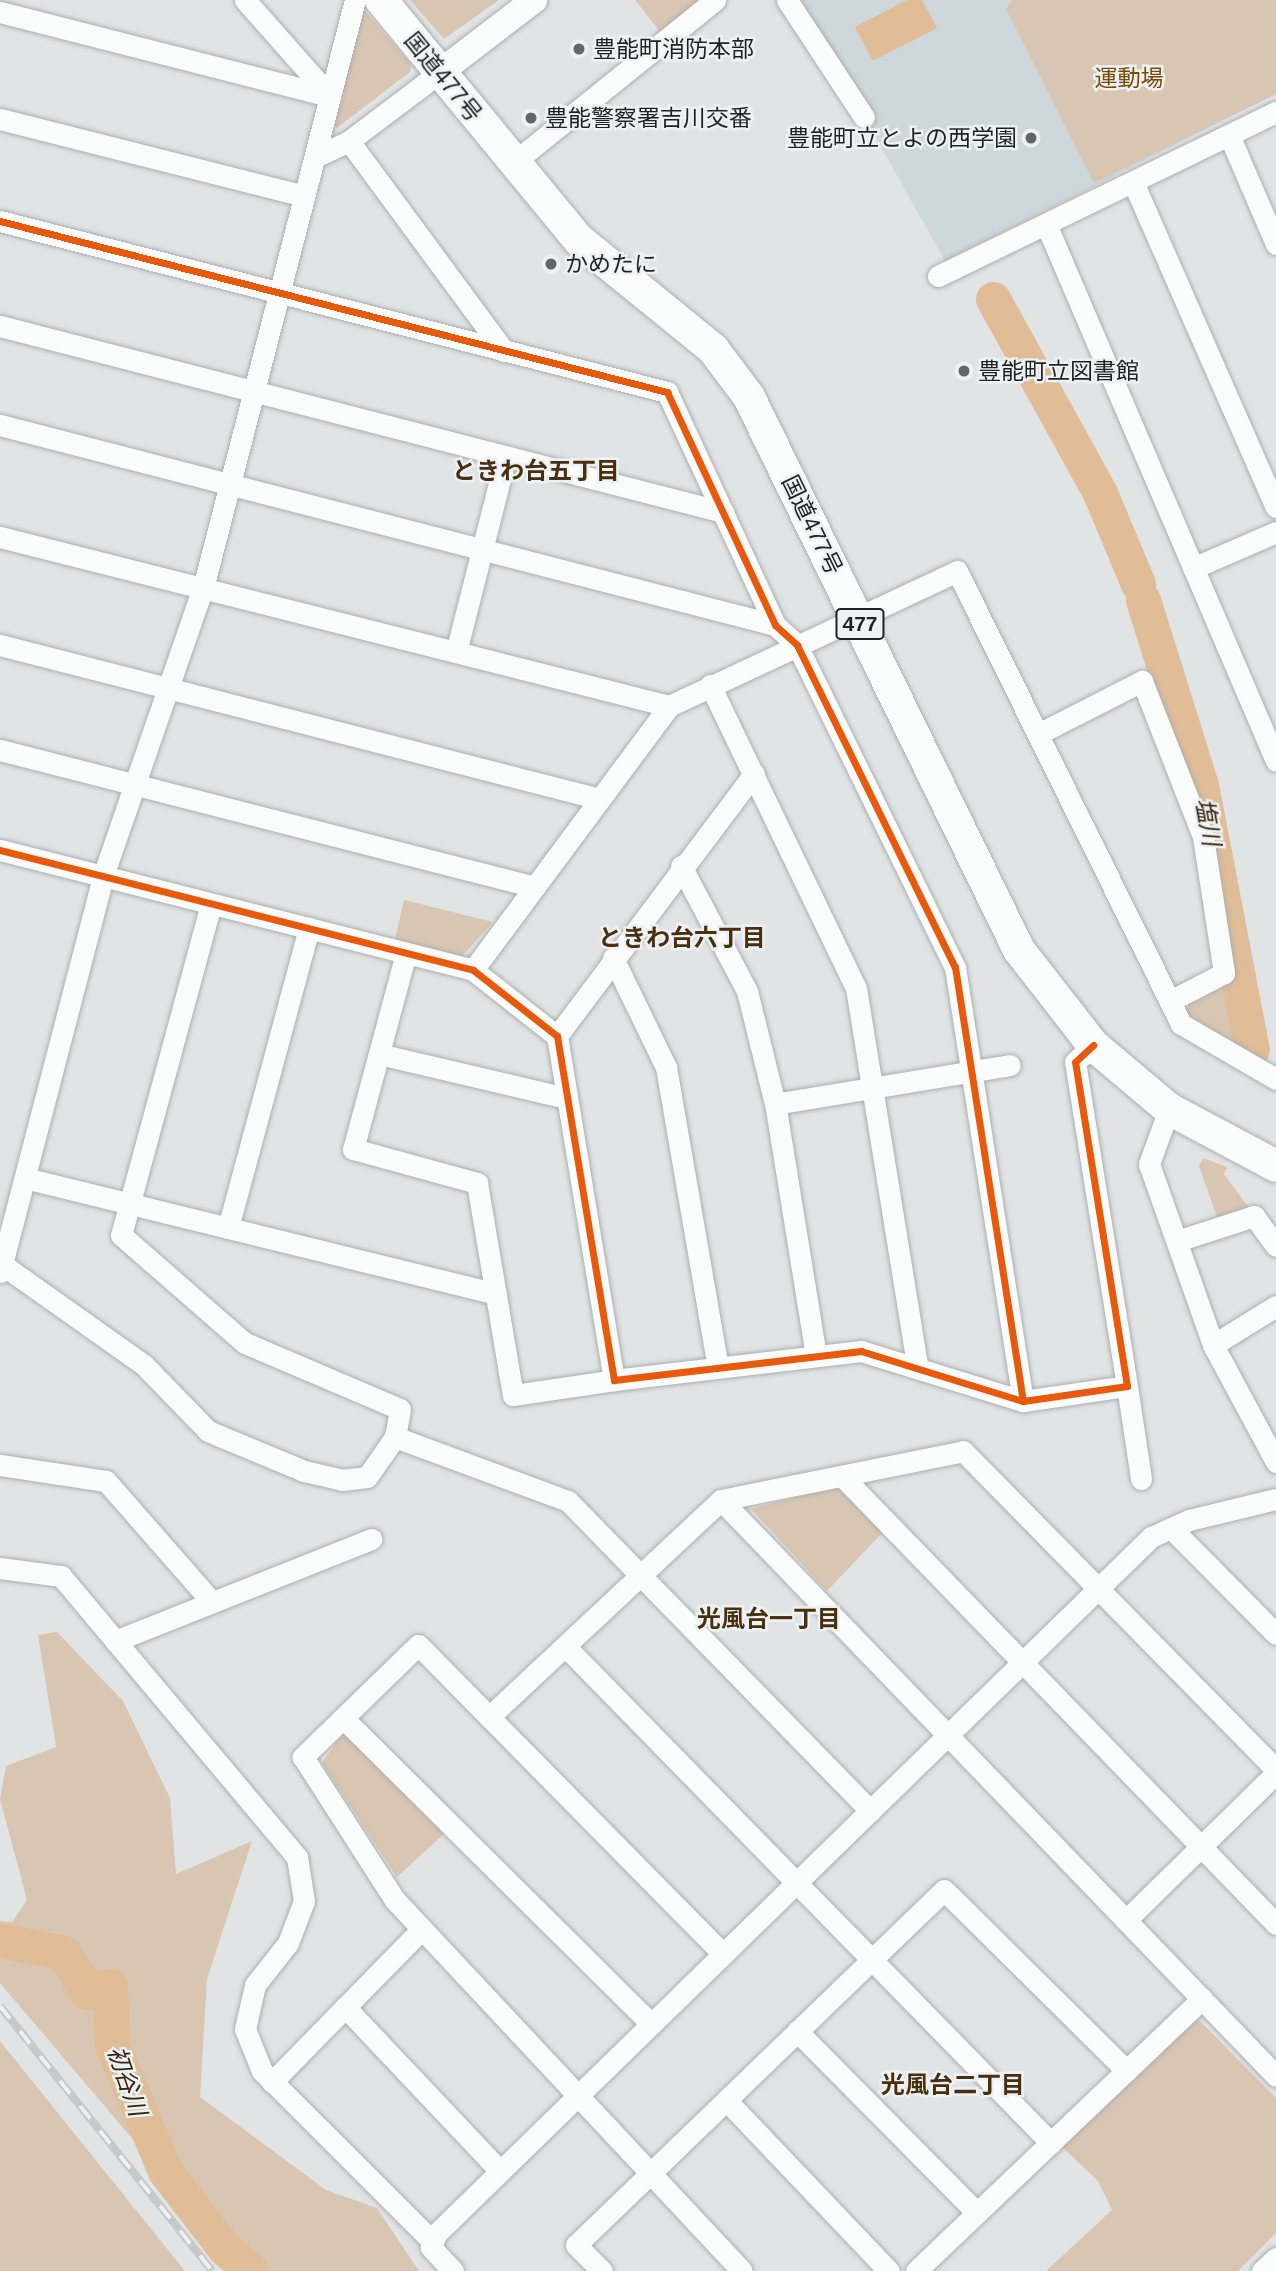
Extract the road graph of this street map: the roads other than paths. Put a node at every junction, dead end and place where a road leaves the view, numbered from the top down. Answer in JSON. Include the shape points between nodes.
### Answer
{"nodes":[{"id":1,"x":245,"y":0,"type":"edge"},
{"id":2,"x":355,"y":0,"type":"edge"},
{"id":3,"x":381,"y":0,"type":"edge"},
{"id":4,"x":534,"y":0,"type":"edge"},
{"id":5,"x":715,"y":0,"type":"edge"},
{"id":6,"x":788,"y":0,"type":"edge"},
{"id":7,"x":0,"y":12,"type":"edge"},
{"id":8,"x":439,"y":73,"type":"junction"},
{"id":9,"x":330,"y":96,"type":"junction"},
{"id":10,"x":1276,"y":112,"type":"edge"},
{"id":11,"x":864,"y":117,"type":"dead end"},
{"id":12,"x":0,"y":119,"type":"edge"},
{"id":13,"x":1229,"y":135,"type":"junction"},
{"id":14,"x":349,"y":141,"type":"junction"},
{"id":15,"x":314,"y":157,"type":"junction"},
{"id":16,"x":513,"y":163,"type":"junction"},
{"id":17,"x":1133,"y":182,"type":"junction"},
{"id":18,"x":304,"y":196,"type":"junction"},
{"id":19,"x":0,"y":221,"type":"edge"},
{"id":20,"x":1046,"y":224,"type":"junction"},
{"id":21,"x":1276,"y":244,"type":"edge"},
{"id":22,"x":938,"y":276,"type":"dead end"},
{"id":23,"x":279,"y":293,"type":"junction"},
{"id":24,"x":0,"y":326,"type":"edge"},
{"id":25,"x":504,"y":351,"type":"junction"},
{"id":26,"x":254,"y":391,"type":"junction"},
{"id":27,"x":0,"y":425,"type":"edge"},
{"id":28,"x":506,"y":456,"type":"junction"},
{"id":29,"x":230,"y":485,"type":"junction"},
{"id":30,"x":1276,"y":507,"type":"edge"},
{"id":31,"x":723,"y":512,"type":"junction"},
{"id":32,"x":1276,"y":532,"type":"edge"},
{"id":33,"x":0,"y":537,"type":"edge"},
{"id":34,"x":482,"y":550,"type":"junction"},
{"id":35,"x":1194,"y":568,"type":"junction"},
{"id":36,"x":203,"y":588,"type":"junction"},
{"id":37,"x":857,"y":617,"type":"junction"},
{"id":38,"x":775,"y":625,"type":"junction"},
{"id":39,"x":0,"y":645,"type":"edge"},
{"id":40,"x":797,"y":645,"type":"junction"},
{"id":41,"x":456,"y":652,"type":"junction"},
{"id":42,"x":710,"y":684,"type":"junction"},
{"id":43,"x":169,"y":688,"type":"junction"},
{"id":44,"x":669,"y":706,"type":"junction"},
{"id":45,"x":1038,"y":734,"type":"junction"},
{"id":46,"x":0,"y":750,"type":"edge"},
{"id":47,"x":1276,"y":761,"type":"edge"},
{"id":48,"x":754,"y":774,"type":"junction"},
{"id":49,"x":135,"y":784,"type":"junction"},
{"id":50,"x":600,"y":799,"type":"junction"},
{"id":51,"x":0,"y":850,"type":"edge"},
{"id":52,"x":681,"y":866,"type":"junction"},
{"id":53,"x":103,"y":876,"type":"junction"},
{"id":54,"x":535,"y":887,"type":"junction"},
{"id":55,"x":211,"y":904,"type":"junction"},
{"id":56,"x":309,"y":928,"type":"junction"},
{"id":57,"x":406,"y":953,"type":"junction"},
{"id":58,"x":613,"y":958,"type":"junction"},
{"id":59,"x":473,"y":970,"type":"junction"},
{"id":60,"x":1170,"y":1001,"type":"junction"},
{"id":61,"x":557,"y":1035,"type":"junction"},
{"id":62,"x":1093,"y":1045,"type":"junction"},
{"id":63,"x":379,"y":1054,"type":"junction"},
{"id":64,"x":1010,"y":1065,"type":"dead end"},
{"id":65,"x":972,"y":1071,"type":"junction"},
{"id":66,"x":1276,"y":1079,"type":"edge"},
{"id":67,"x":871,"y":1087,"type":"junction"},
{"id":68,"x":568,"y":1098,"type":"junction"},
{"id":69,"x":775,"y":1104,"type":"junction"},
{"id":70,"x":1169,"y":1108,"type":"junction"},
{"id":71,"x":1275,"y":1160,"type":"edge"},
{"id":72,"x":25,"y":1178,"type":"junction"},
{"id":73,"x":130,"y":1204,"type":"junction"},
{"id":74,"x":228,"y":1228,"type":"junction"},
{"id":75,"x":1177,"y":1241,"type":"junction"},
{"id":76,"x":1276,"y":1246,"type":"edge"},
{"id":77,"x":1,"y":1266,"type":"edge"},
{"id":78,"x":496,"y":1294,"type":"junction"},
{"id":79,"x":1276,"y":1306,"type":"edge"},
{"id":80,"x":1213,"y":1345,"type":"junction"},
{"id":81,"x":817,"y":1356,"type":"junction"},
{"id":82,"x":917,"y":1366,"type":"junction"},
{"id":83,"x":718,"y":1368,"type":"junction"},
{"id":84,"x":614,"y":1380,"type":"junction"},
{"id":85,"x":1127,"y":1386,"type":"junction"},
{"id":86,"x":1023,"y":1401,"type":"junction"},
{"id":87,"x":396,"y":1437,"type":"junction"},
{"id":88,"x":1276,"y":1462,"type":"edge"},
{"id":89,"x":0,"y":1465,"type":"edge"},
{"id":90,"x":842,"y":1476,"type":"junction"},
{"id":91,"x":1141,"y":1479,"type":"dead end"},
{"id":92,"x":1276,"y":1499,"type":"edge"},
{"id":93,"x":721,"y":1500,"type":"junction"},
{"id":94,"x":1171,"y":1528,"type":"junction"},
{"id":95,"x":371,"y":1539,"type":"dead end"},
{"id":96,"x":0,"y":1568,"type":"edge"},
{"id":97,"x":640,"y":1575,"type":"junction"},
{"id":98,"x":1098,"y":1588,"type":"junction"},
{"id":99,"x":212,"y":1602,"type":"junction"},
{"id":100,"x":1276,"y":1634,"type":"edge"},
{"id":101,"x":115,"y":1641,"type":"junction"},
{"id":102,"x":565,"y":1646,"type":"junction"},
{"id":103,"x":1021,"y":1661,"type":"junction"},
{"id":104,"x":489,"y":1717,"type":"junction"},
{"id":105,"x":343,"y":1718,"type":"junction"},
{"id":106,"x":948,"y":1735,"type":"junction"},
{"id":107,"x":1276,"y":1771,"type":"edge"},
{"id":108,"x":870,"y":1811,"type":"junction"},
{"id":109,"x":1201,"y":1846,"type":"junction"},
{"id":110,"x":796,"y":1882,"type":"junction"},
{"id":111,"x":1126,"y":1920,"type":"junction"},
{"id":112,"x":1276,"y":1924,"type":"edge"},
{"id":113,"x":422,"y":1929,"type":"junction"},
{"id":114,"x":723,"y":1954,"type":"junction"},
{"id":115,"x":871,"y":1960,"type":"junction"},
{"id":116,"x":1202,"y":2000,"type":"junction"},
{"id":117,"x":345,"y":2007,"type":"junction"},
{"id":118,"x":651,"y":2024,"type":"junction"},
{"id":119,"x":797,"y":2031,"type":"junction"},
{"id":120,"x":1127,"y":2071,"type":"junction"},
{"id":121,"x":1276,"y":2076,"type":"edge"},
{"id":122,"x":272,"y":2082,"type":"junction"},
{"id":123,"x":578,"y":2095,"type":"junction"},
{"id":124,"x":726,"y":2100,"type":"junction"},
{"id":125,"x":1051,"y":2143,"type":"junction"},
{"id":126,"x":500,"y":2171,"type":"junction"},
{"id":127,"x":650,"y":2173,"type":"junction"},
{"id":128,"x":977,"y":2213,"type":"junction"},
{"id":129,"x":431,"y":2240,"type":"junction"},
{"id":130,"x":1276,"y":2258,"type":"edge"},
{"id":131,"x":453,"y":2271,"type":"edge"},
{"id":132,"x":602,"y":2271,"type":"edge"},
{"id":133,"x":742,"y":2271,"type":"edge"},
{"id":134,"x":889,"y":2271,"type":"edge"},
{"id":135,"x":916,"y":2271,"type":"edge"},
{"id":136,"x":1262,"y":2271,"type":"edge"}],
"edges":[{"from":1,"to":9,"type":"street"},
{"from":2,"to":9,"type":"street"},
{"from":3,"to":8,"type":"highway","name":"国道477号","number":"477"},
{"from":4,"to":8,"type":"main road"},
{"from":5,"to":16,"type":"street"},
{"from":6,"to":11,"type":"street"},
{"from":7,"to":9,"type":"street"},
{"from":8,"to":14,"type":"street"},
{"from":8,"to":16,"type":"highway","name":"国道477号","number":"477"},
{"from":9,"to":15,"type":"street"},
{"from":10,"to":13,"type":"street"},
{"from":12,"to":18,"type":"street"},
{"from":13,"to":17,"type":"street"},
{"from":13,"to":21,"type":"street"},
{"from":14,"to":15,"type":"street"},
{"from":14,"to":25,"type":"street"},
{"from":15,"to":18,"type":"street"},
{"from":16,"to":37,"type":"highway","name":"国道477号","number":"477","via":[[579,240],[703,340],[750,397]]},
{"from":17,"to":20,"type":"street"},
{"from":17,"to":30,"type":"street"},
{"from":18,"to":23,"type":"street"},
{"from":19,"to":23,"type":"street"},
{"from":20,"to":22,"type":"street"},
{"from":20,"to":35,"type":"street"},
{"from":23,"to":25,"type":"street"},
{"from":23,"to":26,"type":"street"},
{"from":24,"to":26,"type":"street"},
{"from":25,"to":31,"type":"street","via":[[667,392]]},
{"from":26,"to":28,"type":"street"},
{"from":26,"to":29,"type":"street"},
{"from":27,"to":29,"type":"street"},
{"from":28,"to":31,"type":"street"},
{"from":28,"to":34,"type":"street"},
{"from":29,"to":34,"type":"street"},
{"from":29,"to":36,"type":"street"},
{"from":31,"to":38,"type":"street"},
{"from":32,"to":35,"type":"street"},
{"from":33,"to":36,"type":"street"},
{"from":34,"to":38,"type":"street"},
{"from":34,"to":41,"type":"street"},
{"from":35,"to":47,"type":"street"},
{"from":36,"to":41,"type":"street"},
{"from":36,"to":43,"type":"street"},
{"from":37,"to":40,"type":"street"},
{"from":37,"to":45,"type":"street","via":[[957,571]]},
{"from":37,"to":62,"type":"highway","name":"国道477号","number":"477","via":[[1019,950]]},
{"from":38,"to":40,"type":"street"},
{"from":39,"to":43,"type":"street"},
{"from":40,"to":42,"type":"street"},
{"from":40,"to":65,"type":"street","via":[[955,967]]},
{"from":41,"to":44,"type":"street"},
{"from":42,"to":44,"type":"street"},
{"from":42,"to":48,"type":"street"},
{"from":43,"to":49,"type":"street"},
{"from":43,"to":50,"type":"street"},
{"from":44,"to":50,"type":"street"},
{"from":45,"to":60,"type":"street"},
{"from":45,"to":60,"type":"street","via":[[1142,681],[1203,836],[1224,973]]},
{"from":46,"to":49,"type":"street"},
{"from":48,"to":52,"type":"street"},
{"from":48,"to":67,"type":"street","via":[[856,988]]},
{"from":49,"to":53,"type":"street"},
{"from":49,"to":54,"type":"street"},
{"from":50,"to":54,"type":"street"},
{"from":51,"to":53,"type":"street"},
{"from":52,"to":58,"type":"street"},
{"from":52,"to":69,"type":"street","via":[[747,991]]},
{"from":53,"to":55,"type":"street"},
{"from":53,"to":72,"type":"street"},
{"from":54,"to":59,"type":"street"},
{"from":55,"to":56,"type":"street"},
{"from":55,"to":73,"type":"street"},
{"from":56,"to":57,"type":"street"},
{"from":56,"to":74,"type":"street"},
{"from":57,"to":59,"type":"street"},
{"from":57,"to":63,"type":"street"},
{"from":58,"to":61,"type":"street"},
{"from":58,"to":83,"type":"street","via":[[666,1067]]},
{"from":59,"to":61,"type":"street"},
{"from":60,"to":66,"type":"street","via":[[1181,1024]]},
{"from":61,"to":68,"type":"street"},
{"from":62,"to":70,"type":"highway","name":"国道477号","number":"477"},
{"from":62,"to":85,"type":"street","via":[[1075,1062]]},
{"from":63,"to":68,"type":"street"},
{"from":63,"to":78,"type":"street","via":[[353,1149],[477,1183]]},
{"from":64,"to":65,"type":"street"},
{"from":65,"to":67,"type":"street"},
{"from":65,"to":86,"type":"street"},
{"from":67,"to":69,"type":"street"},
{"from":67,"to":82,"type":"street"},
{"from":68,"to":84,"type":"street"},
{"from":69,"to":81,"type":"street"},
{"from":70,"to":71,"type":"highway","name":"国道477号","number":"477"},
{"from":70,"to":75,"type":"street","via":[[1149,1164]]},
{"from":72,"to":73,"type":"street"},
{"from":72,"to":77,"type":"street"},
{"from":73,"to":74,"type":"street"},
{"from":73,"to":87,"type":"street","via":[[121,1235],[244,1343],[400,1409]]},
{"from":74,"to":78,"type":"street"},
{"from":75,"to":76,"type":"street","via":[[1254,1216]]},
{"from":75,"to":80,"type":"street"},
{"from":77,"to":87,"type":"street","via":[[144,1365],[208,1431],[303,1471],[342,1480],[367,1477]]},
{"from":78,"to":84,"type":"street","via":[[513,1395]]},
{"from":79,"to":80,"type":"street"},
{"from":80,"to":88,"type":"street"},
{"from":81,"to":82,"type":"street","via":[[860,1351]]},
{"from":81,"to":83,"type":"street"},
{"from":82,"to":86,"type":"street"},
{"from":83,"to":84,"type":"street"},
{"from":85,"to":86,"type":"street"},
{"from":85,"to":91,"type":"street"},
{"from":87,"to":97,"type":"street","via":[[568,1501]]},
{"from":89,"to":99,"type":"street","via":[[106,1480]]},
{"from":90,"to":93,"type":"street"},
{"from":90,"to":98,"type":"street","via":[[963,1451]]},
{"from":90,"to":103,"type":"street"},
{"from":92,"to":94,"type":"street"},
{"from":93,"to":97,"type":"street"},
{"from":93,"to":106,"type":"street"},
{"from":94,"to":98,"type":"street"},
{"from":94,"to":100,"type":"street"},
{"from":95,"to":99,"type":"street"},
{"from":96,"to":101,"type":"street","via":[[61,1576]]},
{"from":97,"to":102,"type":"street"},
{"from":97,"to":108,"type":"street"},
{"from":98,"to":103,"type":"street"},
{"from":98,"to":107,"type":"street"},
{"from":99,"to":101,"type":"street"},
{"from":101,"to":122,"type":"street","via":[[297,1857],[304,1901],[288,1943],[255,1985],[245,2029]]},
{"from":102,"to":104,"type":"street"},
{"from":102,"to":110,"type":"street"},
{"from":103,"to":106,"type":"street"},
{"from":103,"to":109,"type":"street"},
{"from":104,"to":105,"type":"street","via":[[418,1645]]},
{"from":104,"to":114,"type":"street"},
{"from":105,"to":113,"type":"street","via":[[303,1757],[394,1899]]},
{"from":105,"to":118,"type":"street"},
{"from":106,"to":108,"type":"street"},
{"from":106,"to":111,"type":"street"},
{"from":107,"to":109,"type":"street"},
{"from":108,"to":110,"type":"street"},
{"from":109,"to":111,"type":"street"},
{"from":109,"to":112,"type":"street"},
{"from":110,"to":114,"type":"street"},
{"from":110,"to":115,"type":"street"},
{"from":111,"to":116,"type":"street"},
{"from":113,"to":117,"type":"street"},
{"from":113,"to":123,"type":"street"},
{"from":114,"to":118,"type":"street"},
{"from":115,"to":119,"type":"street"},
{"from":115,"to":120,"type":"street","via":[[944,1890]]},
{"from":115,"to":125,"type":"street"},
{"from":116,"to":120,"type":"street"},
{"from":116,"to":121,"type":"street"},
{"from":117,"to":122,"type":"street"},
{"from":117,"to":126,"type":"street"},
{"from":118,"to":123,"type":"street"},
{"from":119,"to":124,"type":"street"},
{"from":119,"to":128,"type":"street"},
{"from":120,"to":125,"type":"street"},
{"from":122,"to":129,"type":"street"},
{"from":123,"to":126,"type":"street"},
{"from":123,"to":127,"type":"street"},
{"from":124,"to":127,"type":"street"},
{"from":124,"to":134,"type":"street"},
{"from":125,"to":128,"type":"street"},
{"from":126,"to":129,"type":"street"},
{"from":127,"to":132,"type":"street","via":[[576,2245]]},
{"from":127,"to":133,"type":"street"},
{"from":128,"to":135,"type":"street"},
{"from":129,"to":131,"type":"street"},
{"from":130,"to":136,"type":"street"}]}
